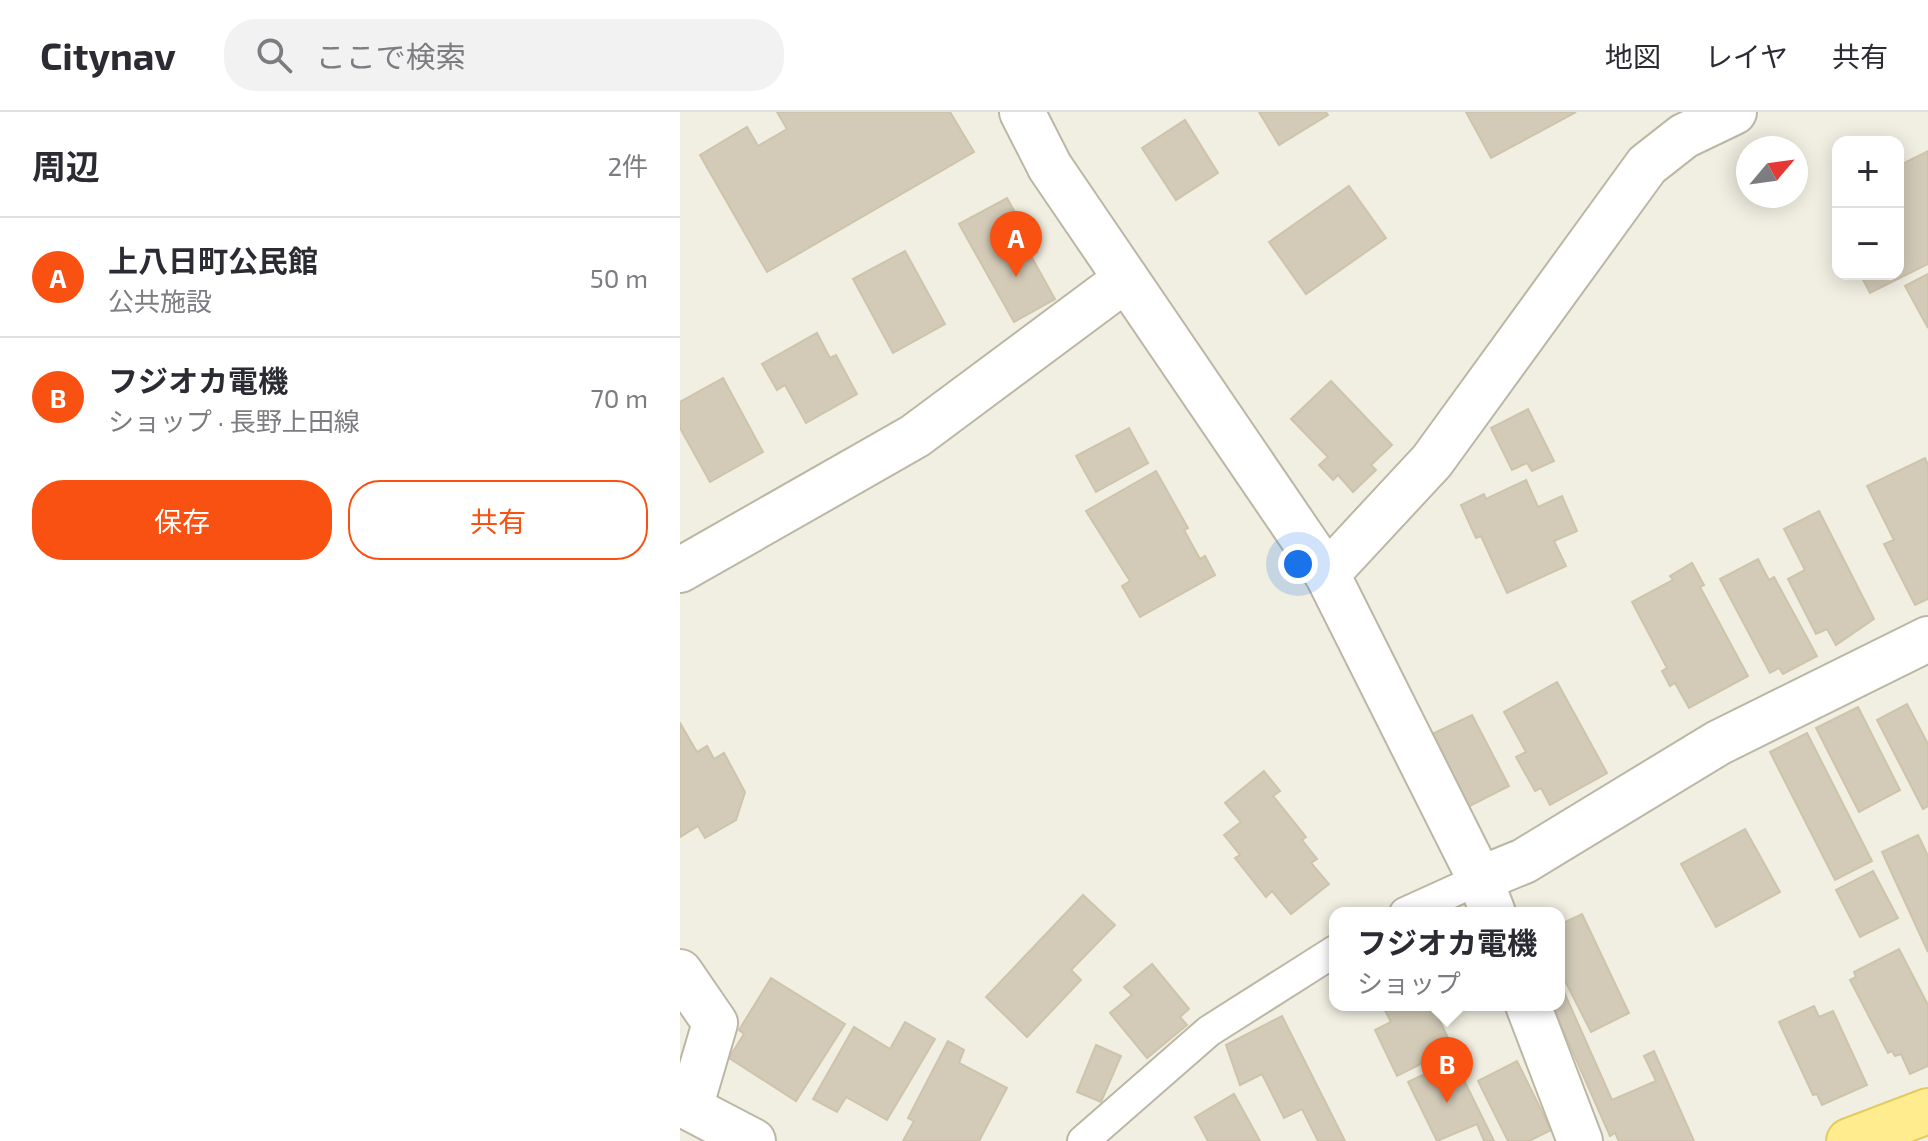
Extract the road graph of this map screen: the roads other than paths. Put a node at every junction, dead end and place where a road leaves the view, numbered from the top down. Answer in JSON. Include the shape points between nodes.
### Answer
{"nodes":[{"id":1,"x":1022,"y":112,"type":"edge"},
{"id":2,"x":1734,"y":112,"type":"edge"},
{"id":3,"x":1126,"y":279,"type":"junction"},
{"id":4,"x":680,"y":570,"type":"edge"},
{"id":5,"x":1327,"y":574,"type":"junction"},
{"id":6,"x":1928,"y":639,"type":"edge"},
{"id":7,"x":1486,"y":896,"type":"edge"},
{"id":8,"x":1434,"y":907,"type":"edge"},
{"id":9,"x":1329,"y":955,"type":"edge"},
{"id":10,"x":680,"y":972,"type":"edge"},
{"id":11,"x":1530,"y":1011,"type":"edge"},
{"id":12,"x":685,"y":1106,"type":"edge"},
{"id":13,"x":1928,"y":1111,"type":"edge"},
{"id":14,"x":753,"y":1141,"type":"edge"},
{"id":15,"x":1083,"y":1141,"type":"edge"},
{"id":16,"x":1580,"y":1141,"type":"edge"},
{"id":17,"x":1849,"y":1141,"type":"edge"}],
"edges":[{"from":1,"to":3,"type":"street","via":[[1050,167]]},
{"from":2,"to":5,"type":"street","via":[[1684,136],[1647,165],[1432,461]]},
{"from":3,"to":4,"type":"street","via":[[915,436]]},
{"from":3,"to":5,"type":"street"},
{"from":5,"to":7,"type":"street"},
{"from":6,"to":7,"type":"street","via":[[1718,743],[1524,861]]},
{"from":7,"to":8,"type":"lane"},
{"from":9,"to":15,"type":"lane","via":[[1209,1031]]},
{"from":10,"to":12,"type":"street","via":[[715,1023]]},
{"from":11,"to":16,"type":"street"},
{"from":12,"to":14,"type":"street"},
{"from":13,"to":17,"type":"main road"}]}
